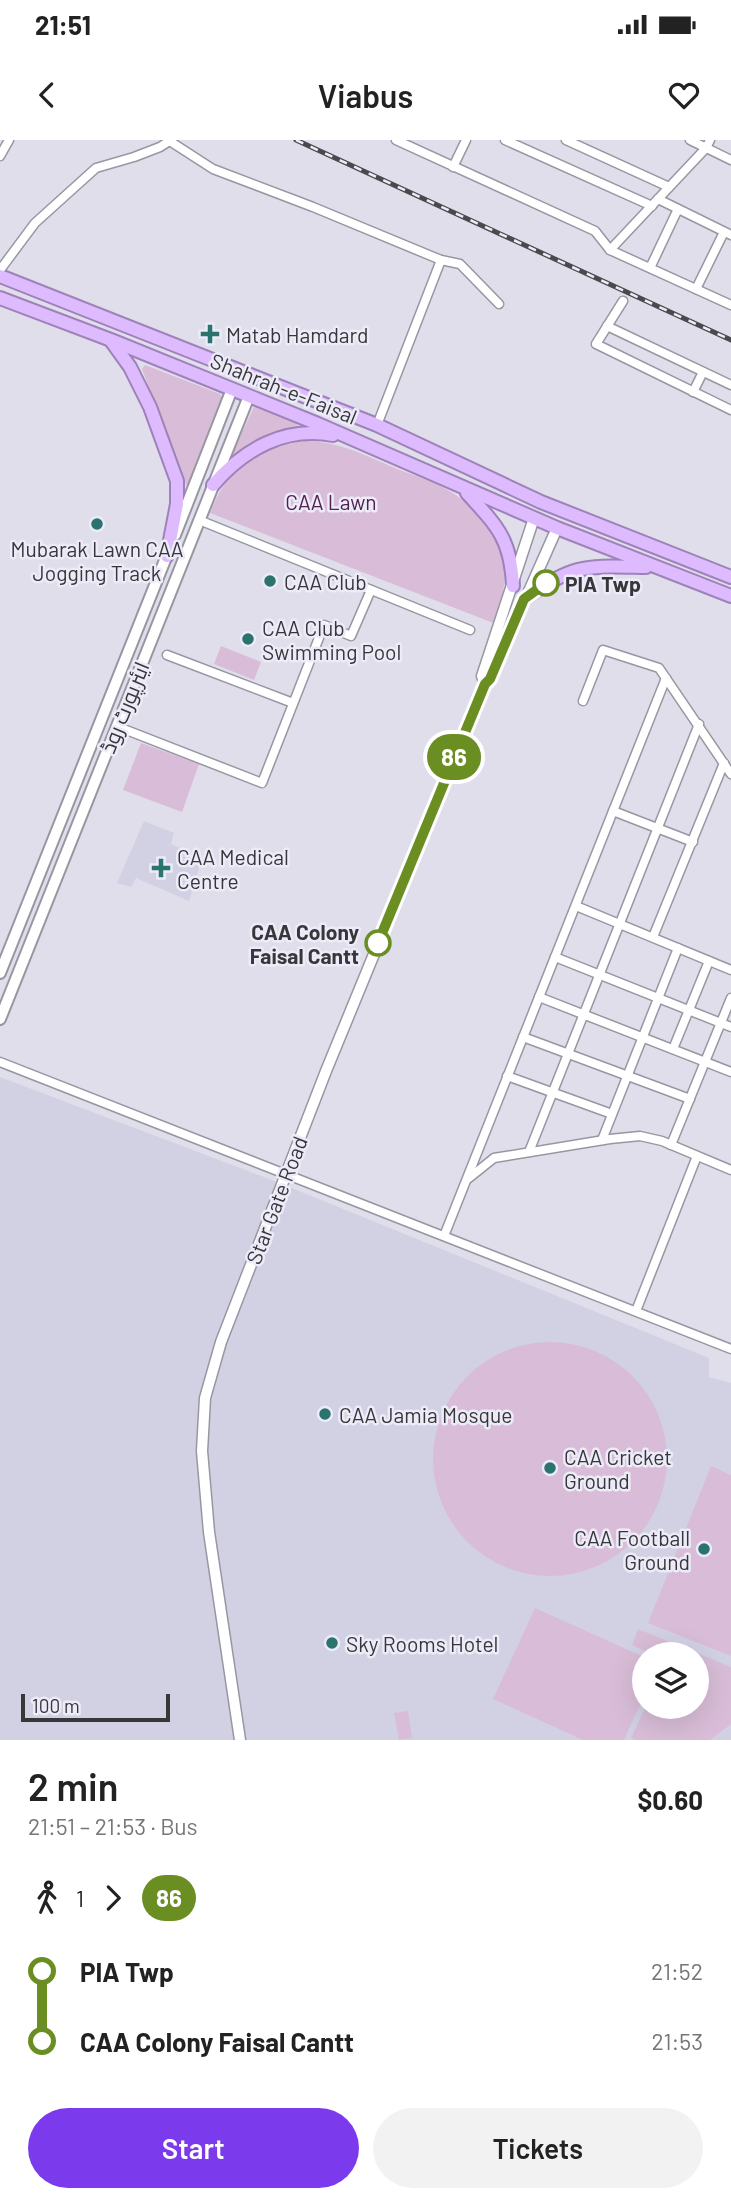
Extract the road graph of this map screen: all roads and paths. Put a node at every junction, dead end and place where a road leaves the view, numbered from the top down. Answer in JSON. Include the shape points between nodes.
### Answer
{"nodes":[{"id":1,"x":9,"y":140,"type":"edge"},
{"id":2,"x":170,"y":140,"type":"edge"},
{"id":3,"x":466,"y":140,"type":"edge"},
{"id":4,"x":505,"y":140,"type":"edge"},
{"id":5,"x":566,"y":140,"type":"edge"},
{"id":6,"x":690,"y":140,"type":"edge"},
{"id":7,"x":401,"y":141,"type":"edge"},
{"id":8,"x":710,"y":143,"type":"edge"},
{"id":9,"x":0,"y":156,"type":"edge"},
{"id":10,"x":731,"y":160,"type":"edge"},
{"id":11,"x":453,"y":167,"type":"junction"},
{"id":12,"x":669,"y":187,"type":"junction"},
{"id":13,"x":655,"y":202,"type":"junction"},
{"id":14,"x":678,"y":209,"type":"junction"},
{"id":15,"x":727,"y":233,"type":"edge"},
{"id":16,"x":610,"y":250,"type":"junction"},
{"id":17,"x":441,"y":260,"type":"junction"},
{"id":18,"x":650,"y":268,"type":"junction"},
{"id":19,"x":0,"y":270,"type":"edge"},
{"id":20,"x":0,"y":276,"type":"edge"},
{"id":21,"x":696,"y":289,"type":"junction"},
{"id":22,"x":0,"y":298,"type":"edge"},
{"id":23,"x":623,"y":301,"type":"dead end"},
{"id":24,"x":499,"y":304,"type":"dead end"},
{"id":25,"x":731,"y":304,"type":"edge"},
{"id":26,"x":607,"y":326,"type":"junction"},
{"id":27,"x":111,"y":340,"type":"junction"},
{"id":28,"x":703,"y":372,"type":"junction"},
{"id":29,"x":731,"y":385,"type":"edge"},
{"id":30,"x":232,"y":389,"type":"junction"},
{"id":31,"x":694,"y":392,"type":"junction"},
{"id":32,"x":249,"y":396,"type":"junction"},
{"id":33,"x":731,"y":410,"type":"edge"},
{"id":34,"x":377,"y":425,"type":"junction"},
{"id":35,"x":374,"y":447,"type":"junction"},
{"id":36,"x":213,"y":485,"type":"junction"},
{"id":37,"x":462,"y":488,"type":"junction"},
{"id":38,"x":534,"y":518,"type":"junction"},
{"id":39,"x":199,"y":520,"type":"junction"},
{"id":40,"x":556,"y":527,"type":"junction"},
{"id":41,"x":167,"y":556,"type":"junction"},
{"id":42,"x":657,"y":567,"type":"junction"},
{"id":43,"x":731,"y":577,"type":"edge"},
{"id":44,"x":513,"y":586,"type":"junction"},
{"id":45,"x":371,"y":590,"type":"junction"},
{"id":46,"x":731,"y":596,"type":"edge"},
{"id":47,"x":524,"y":599,"type":"junction"},
{"id":48,"x":470,"y":630,"type":"dead end"},
{"id":49,"x":167,"y":655,"type":"dead end"},
{"id":50,"x":666,"y":678,"type":"junction"},
{"id":51,"x":485,"y":684,"type":"junction"},
{"id":52,"x":583,"y":701,"type":"dead end"},
{"id":53,"x":293,"y":703,"type":"junction"},
{"id":54,"x":699,"y":724,"type":"junction"},
{"id":55,"x":116,"y":726,"type":"junction"},
{"id":56,"x":724,"y":763,"type":"junction"},
{"id":57,"x":731,"y":774,"type":"edge"},
{"id":58,"x":613,"y":811,"type":"junction"},
{"id":59,"x":657,"y":828,"type":"junction"},
{"id":60,"x":693,"y":842,"type":"junction"},
{"id":61,"x":576,"y":906,"type":"junction"},
{"id":62,"x":620,"y":924,"type":"junction"},
{"id":63,"x":653,"y":937,"type":"junction"},
{"id":64,"x":677,"y":948,"type":"junction"},
{"id":65,"x":555,"y":957,"type":"junction"},
{"id":66,"x":709,"y":961,"type":"junction"},
{"id":67,"x":731,"y":970,"type":"edge"},
{"id":68,"x":0,"y":974,"type":"edge"},
{"id":69,"x":600,"y":975,"type":"junction"},
{"id":70,"x":539,"y":997,"type":"junction"},
{"id":71,"x":657,"y":998,"type":"junction"},
{"id":72,"x":731,"y":998,"type":"edge"},
{"id":73,"x":689,"y":1010,"type":"junction"},
{"id":74,"x":584,"y":1015,"type":"junction"},
{"id":75,"x":0,"y":1019,"type":"edge"},
{"id":76,"x":720,"y":1023,"type":"junction"},
{"id":77,"x":731,"y":1027,"type":"edge"},
{"id":78,"x":523,"y":1037,"type":"junction"},
{"id":79,"x":642,"y":1037,"type":"junction"},
{"id":80,"x":673,"y":1049,"type":"junction"},
{"id":81,"x":568,"y":1054,"type":"junction"},
{"id":82,"x":0,"y":1062,"type":"edge"},
{"id":83,"x":705,"y":1062,"type":"junction"},
{"id":84,"x":731,"y":1072,"type":"edge"},
{"id":85,"x":627,"y":1075,"type":"junction"},
{"id":86,"x":507,"y":1076,"type":"junction"},
{"id":87,"x":553,"y":1092,"type":"junction"},
{"id":88,"x":690,"y":1099,"type":"junction"},
{"id":89,"x":612,"y":1114,"type":"junction"},
{"id":90,"x":602,"y":1140,"type":"junction"},
{"id":91,"x":671,"y":1145,"type":"junction"},
{"id":92,"x":529,"y":1152,"type":"junction"},
{"id":93,"x":697,"y":1156,"type":"junction"},
{"id":94,"x":731,"y":1170,"type":"edge"},
{"id":95,"x":285,"y":1176,"type":"junction"},
{"id":96,"x":467,"y":1179,"type":"junction"},
{"id":97,"x":444,"y":1236,"type":"junction"},
{"id":98,"x":636,"y":1311,"type":"junction"},
{"id":99,"x":731,"y":1349,"type":"edge"},
{"id":100,"x":240,"y":1740,"type":"edge"}],
"edges":[{"from":1,"to":9,"type":"street"},
{"from":2,"to":17,"type":"street","via":[[213,169]]},
{"from":2,"to":19,"type":"street","via":[[96,168],[35,223]]},
{"from":3,"to":11,"type":"street"},
{"from":4,"to":13,"type":"street"},
{"from":5,"to":12,"type":"street"},
{"from":6,"to":8,"type":"street"},
{"from":7,"to":11,"type":"street"},
{"from":8,"to":10,"type":"street"},
{"from":8,"to":12,"type":"street"},
{"from":11,"to":16,"type":"street","via":[[595,231]]},
{"from":12,"to":13,"type":"street"},
{"from":13,"to":14,"type":"street"},
{"from":13,"to":16,"type":"street"},
{"from":14,"to":15,"type":"street"},
{"from":14,"to":18,"type":"street"},
{"from":15,"to":21,"type":"street"},
{"from":16,"to":18,"type":"street"},
{"from":17,"to":24,"type":"street","via":[[460,264]]},
{"from":17,"to":34,"type":"street"},
{"from":18,"to":21,"type":"street"},
{"from":20,"to":34,"type":"highway","name":"Shahrah-e-Faisal"},
{"from":21,"to":25,"type":"street"},
{"from":22,"to":27,"type":"highway","name":"Shahrah-e-Faisal"},
{"from":23,"to":26,"type":"street"},
{"from":26,"to":28,"type":"street"},
{"from":26,"to":31,"type":"street","via":[[596,344]]},
{"from":27,"to":30,"type":"highway","name":"Shahrah-e-Faisal"},
{"from":27,"to":41,"type":"highway","via":[[150,407],[177,481]]},
{"from":28,"to":29,"type":"street"},
{"from":28,"to":31,"type":"street"},
{"from":30,"to":32,"type":"highway","name":"Shahrah-e-Faisal"},
{"from":30,"to":41,"type":"main road","name":"ایئرپورٹ روڈ"},
{"from":31,"to":33,"type":"street"},
{"from":32,"to":35,"type":"highway","name":"Shahrah-e-Faisal"},
{"from":32,"to":36,"type":"main road","name":"ایئرپورٹ روڈ"},
{"from":34,"to":43,"type":"highway","name":"Shahrah-e-Faisal","via":[[563,511]]},
{"from":35,"to":36,"type":"highway","via":[[306,432],[248,451]]},
{"from":35,"to":37,"type":"highway","name":"Shahrah-e-Faisal"},
{"from":36,"to":39,"type":"main road","name":"ایئرپورٹ روڈ"},
{"from":37,"to":38,"type":"highway","name":"Shahrah-e-Faisal"},
{"from":37,"to":44,"type":"highway","via":[[504,539]]},
{"from":38,"to":40,"type":"highway","name":"Shahrah-e-Faisal"},
{"from":38,"to":44,"type":"street","name":"Star Gate Road"},
{"from":39,"to":45,"type":"street"},
{"from":39,"to":55,"type":"main road","name":"ایئرپورٹ روڈ"},
{"from":40,"to":42,"type":"highway","name":"Shahrah-e-Faisal"},
{"from":40,"to":47,"type":"street","name":"Star Gate Road"},
{"from":41,"to":68,"type":"main road","name":"ایئرپورٹ روڈ"},
{"from":42,"to":46,"type":"highway","name":"Shahrah-e-Faisal"},
{"from":42,"to":47,"type":"highway","via":[[572,570]]},
{"from":44,"to":51,"type":"street","name":"Star Gate Road","via":[[482,676]]},
{"from":45,"to":48,"type":"street"},
{"from":45,"to":53,"type":"street","via":[[351,636],[324,625]]},
{"from":47,"to":51,"type":"street","name":"Star Gate Road"},
{"from":49,"to":53,"type":"street"},
{"from":50,"to":52,"type":"street","via":[[659,668],[603,649]]},
{"from":50,"to":54,"type":"street"},
{"from":50,"to":58,"type":"street"},
{"from":51,"to":95,"type":"street","name":"Star Gate Road"},
{"from":53,"to":55,"type":"street","via":[[262,783]]},
{"from":54,"to":56,"type":"street"},
{"from":54,"to":59,"type":"street"},
{"from":55,"to":75,"type":"main road","name":"ایئرپورٹ روڈ"},
{"from":56,"to":57,"type":"street"},
{"from":56,"to":60,"type":"street"},
{"from":58,"to":59,"type":"street"},
{"from":58,"to":61,"type":"street"},
{"from":59,"to":60,"type":"street"},
{"from":59,"to":62,"type":"street"},
{"from":60,"to":63,"type":"street"},
{"from":61,"to":62,"type":"street"},
{"from":61,"to":65,"type":"street"},
{"from":62,"to":63,"type":"street"},
{"from":62,"to":69,"type":"street"},
{"from":63,"to":64,"type":"street"},
{"from":64,"to":66,"type":"street"},
{"from":64,"to":71,"type":"street"},
{"from":65,"to":69,"type":"street"},
{"from":65,"to":70,"type":"street"},
{"from":66,"to":67,"type":"street"},
{"from":66,"to":73,"type":"street"},
{"from":69,"to":71,"type":"street"},
{"from":69,"to":74,"type":"street"},
{"from":70,"to":74,"type":"street"},
{"from":70,"to":78,"type":"street"},
{"from":71,"to":73,"type":"street"},
{"from":71,"to":79,"type":"street"},
{"from":72,"to":76,"type":"street"},
{"from":73,"to":76,"type":"street"},
{"from":73,"to":80,"type":"street"},
{"from":74,"to":79,"type":"street"},
{"from":74,"to":81,"type":"street"},
{"from":76,"to":77,"type":"street"},
{"from":76,"to":83,"type":"street"},
{"from":78,"to":81,"type":"street"},
{"from":78,"to":86,"type":"street"},
{"from":79,"to":80,"type":"street"},
{"from":79,"to":85,"type":"street"},
{"from":80,"to":83,"type":"street"},
{"from":81,"to":85,"type":"street"},
{"from":81,"to":87,"type":"street"},
{"from":82,"to":95,"type":"street"},
{"from":83,"to":84,"type":"street"},
{"from":83,"to":88,"type":"street"},
{"from":85,"to":88,"type":"street"},
{"from":85,"to":89,"type":"street"},
{"from":86,"to":87,"type":"street"},
{"from":86,"to":96,"type":"street"},
{"from":87,"to":89,"type":"street"},
{"from":87,"to":92,"type":"street"},
{"from":88,"to":91,"type":"street"},
{"from":89,"to":90,"type":"street"},
{"from":90,"to":91,"type":"street","via":[[640,1136]]},
{"from":90,"to":92,"type":"street"},
{"from":91,"to":93,"type":"street"},
{"from":92,"to":96,"type":"street","via":[[494,1157]]},
{"from":93,"to":94,"type":"street"},
{"from":93,"to":98,"type":"street"},
{"from":95,"to":97,"type":"street"},
{"from":95,"to":100,"type":"street","name":"Star Gate Road","via":[[220,1342],[205,1398],[201,1451],[209,1532]]},
{"from":96,"to":97,"type":"street"},
{"from":97,"to":98,"type":"street"},
{"from":98,"to":99,"type":"street"}]}
